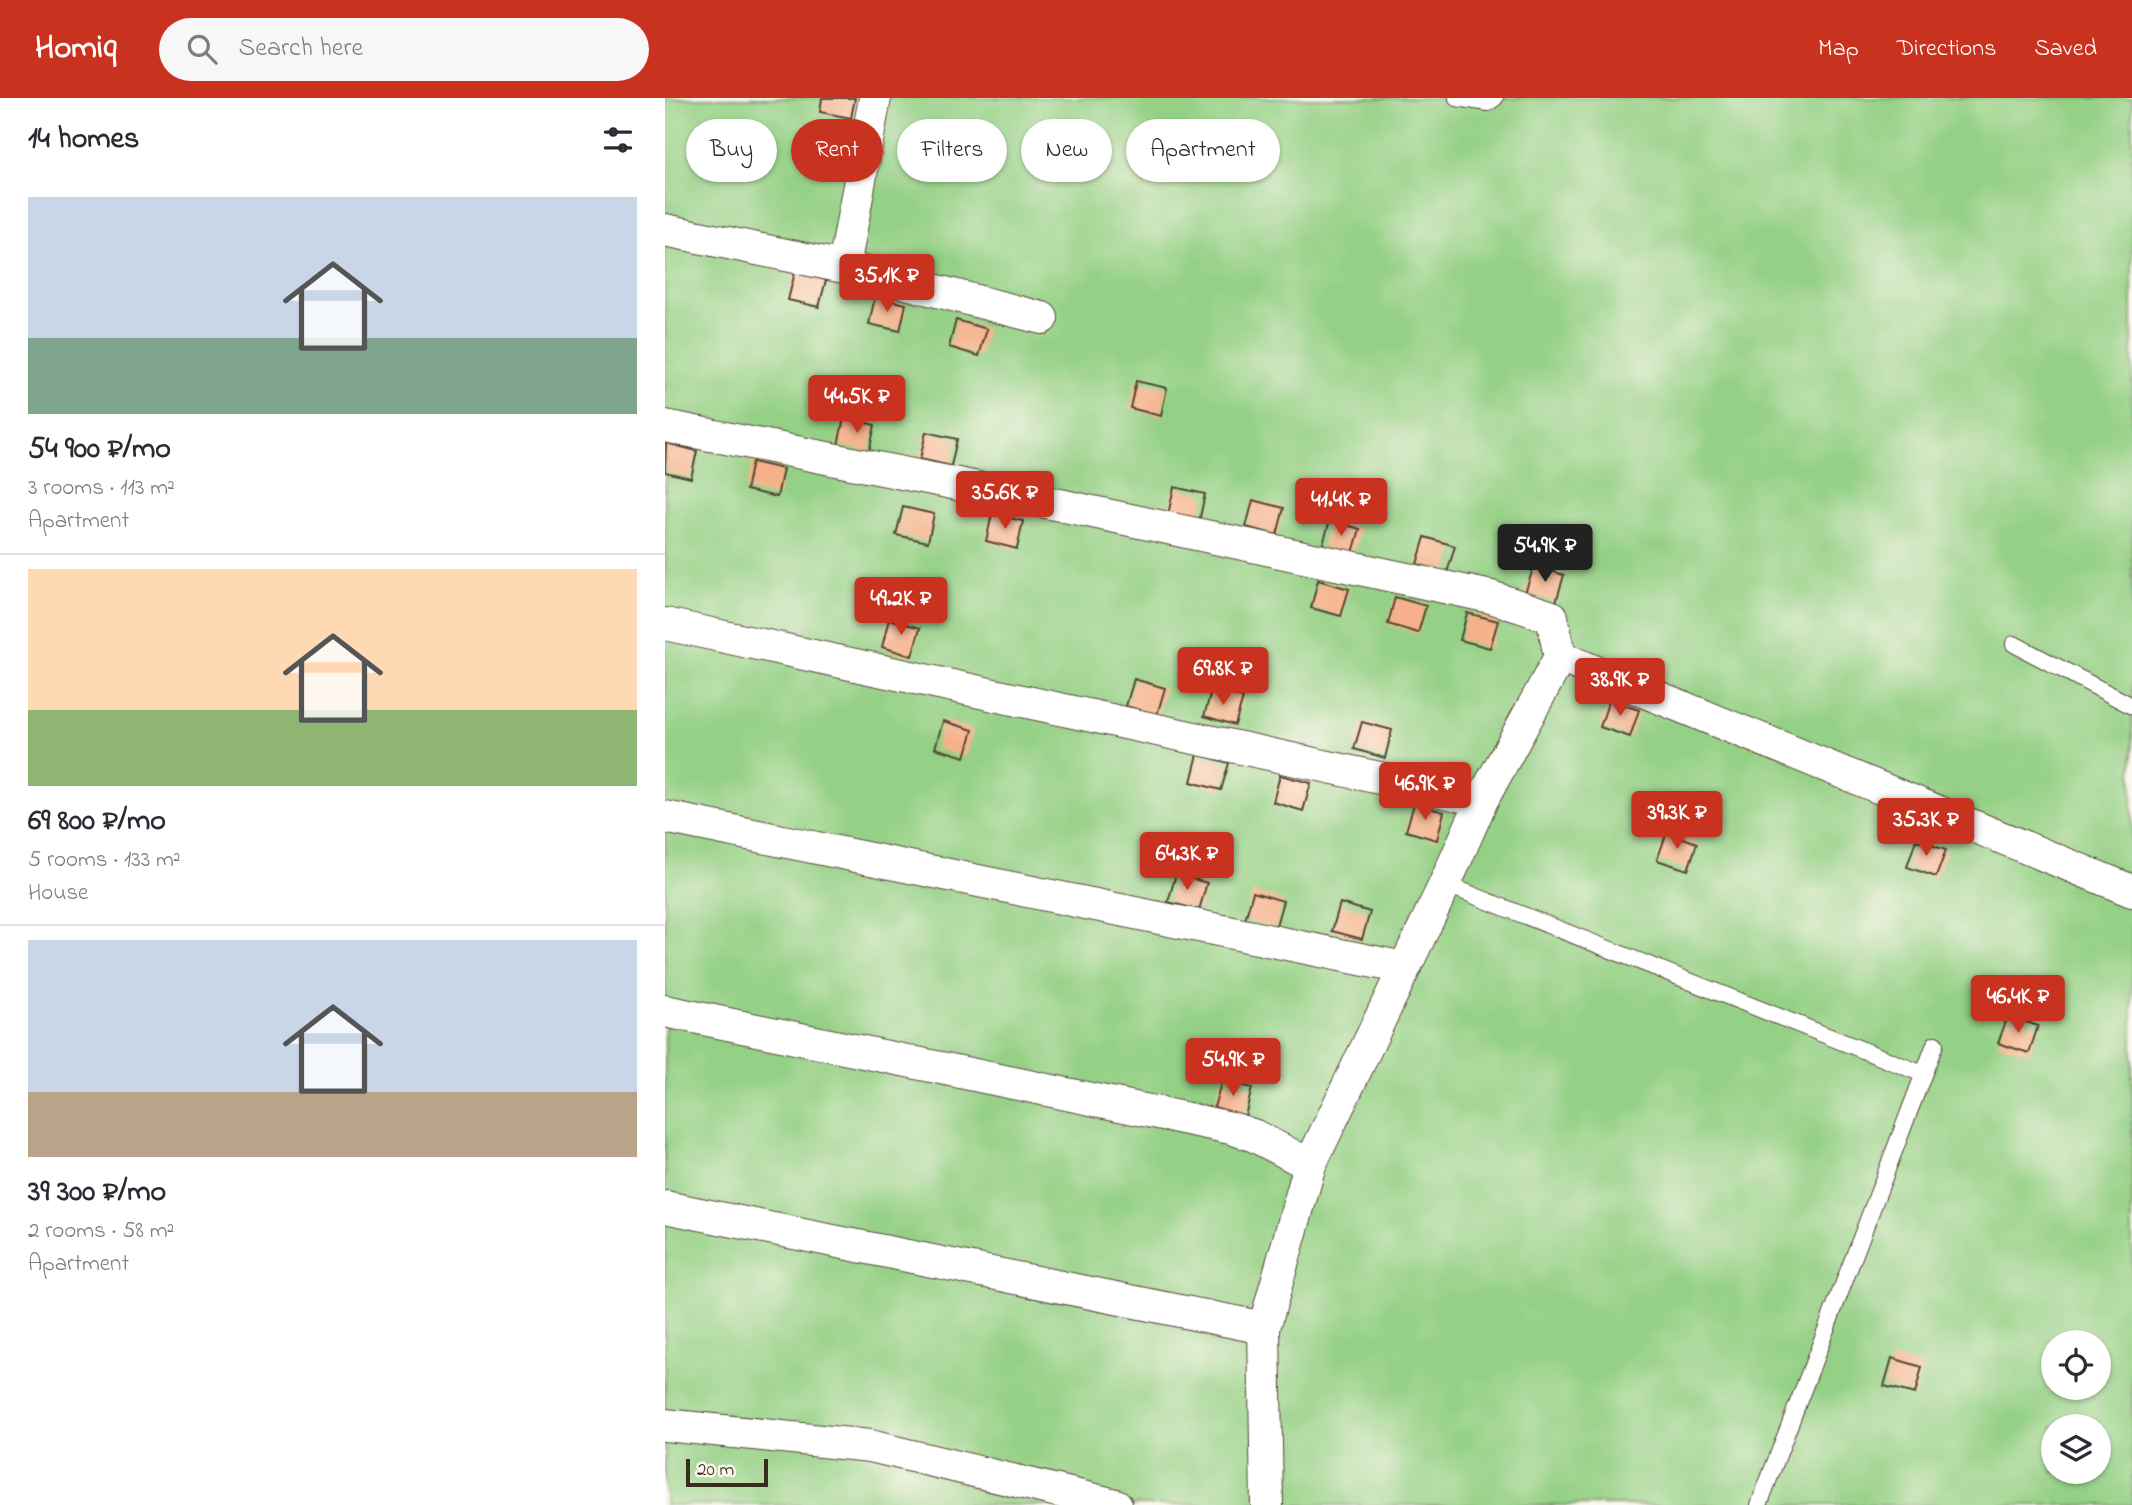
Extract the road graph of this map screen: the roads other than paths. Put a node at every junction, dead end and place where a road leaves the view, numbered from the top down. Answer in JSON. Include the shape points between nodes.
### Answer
{"nodes":[{"id":1,"x":875,"y":98,"type":"edge"},
{"id":2,"x":1457,"y":98,"type":"edge"},
{"id":3,"x":1495,"y":98,"type":"edge"},
{"id":4,"x":665,"y":230,"type":"edge"},
{"id":5,"x":844,"y":267,"type":"junction"},
{"id":6,"x":1042,"y":318,"type":"dead end"},
{"id":7,"x":665,"y":426,"type":"edge"},
{"id":8,"x":665,"y":624,"type":"edge"},
{"id":9,"x":2014,"y":645,"type":"dead end"},
{"id":10,"x":1560,"y":657,"type":"junction"},
{"id":11,"x":2132,"y":706,"type":"edge"},
{"id":12,"x":1482,"y":800,"type":"junction"},
{"id":13,"x":665,"y":817,"type":"edge"},
{"id":14,"x":1445,"y":884,"type":"junction"},
{"id":15,"x":2132,"y":891,"type":"edge"},
{"id":16,"x":1404,"y":968,"type":"junction"},
{"id":17,"x":665,"y":1011,"type":"edge"},
{"id":18,"x":1935,"y":1044,"type":"dead end"},
{"id":19,"x":1923,"y":1074,"type":"junction"},
{"id":20,"x":1310,"y":1165,"type":"junction"},
{"id":21,"x":665,"y":1207,"type":"edge"},
{"id":22,"x":1264,"y":1328,"type":"junction"},
{"id":23,"x":665,"y":1425,"type":"edge"},
{"id":24,"x":1116,"y":1505,"type":"edge"},
{"id":25,"x":1267,"y":1505,"type":"edge"},
{"id":26,"x":1759,"y":1505,"type":"edge"}],
"edges":[{"from":1,"to":5,"type":"street"},
{"from":2,"to":3,"type":"lane","via":[[1488,103]]},
{"from":4,"to":5,"type":"street"},
{"from":5,"to":6,"type":"street"},
{"from":7,"to":10,"type":"street","via":[[1490,597],[1552,618]]},
{"from":8,"to":12,"type":"street"},
{"from":9,"to":11,"type":"lane"},
{"from":10,"to":12,"type":"street"},
{"from":10,"to":15,"type":"street"},
{"from":12,"to":14,"type":"street"},
{"from":13,"to":16,"type":"street"},
{"from":14,"to":16,"type":"street"},
{"from":14,"to":19,"type":"lane"},
{"from":16,"to":20,"type":"street"},
{"from":17,"to":20,"type":"street","via":[[1231,1128]]},
{"from":18,"to":19,"type":"lane"},
{"from":19,"to":26,"type":"lane"},
{"from":20,"to":22,"type":"street"},
{"from":21,"to":22,"type":"street"},
{"from":22,"to":25,"type":"street"},
{"from":23,"to":24,"type":"street","via":[[870,1446]]}]}
